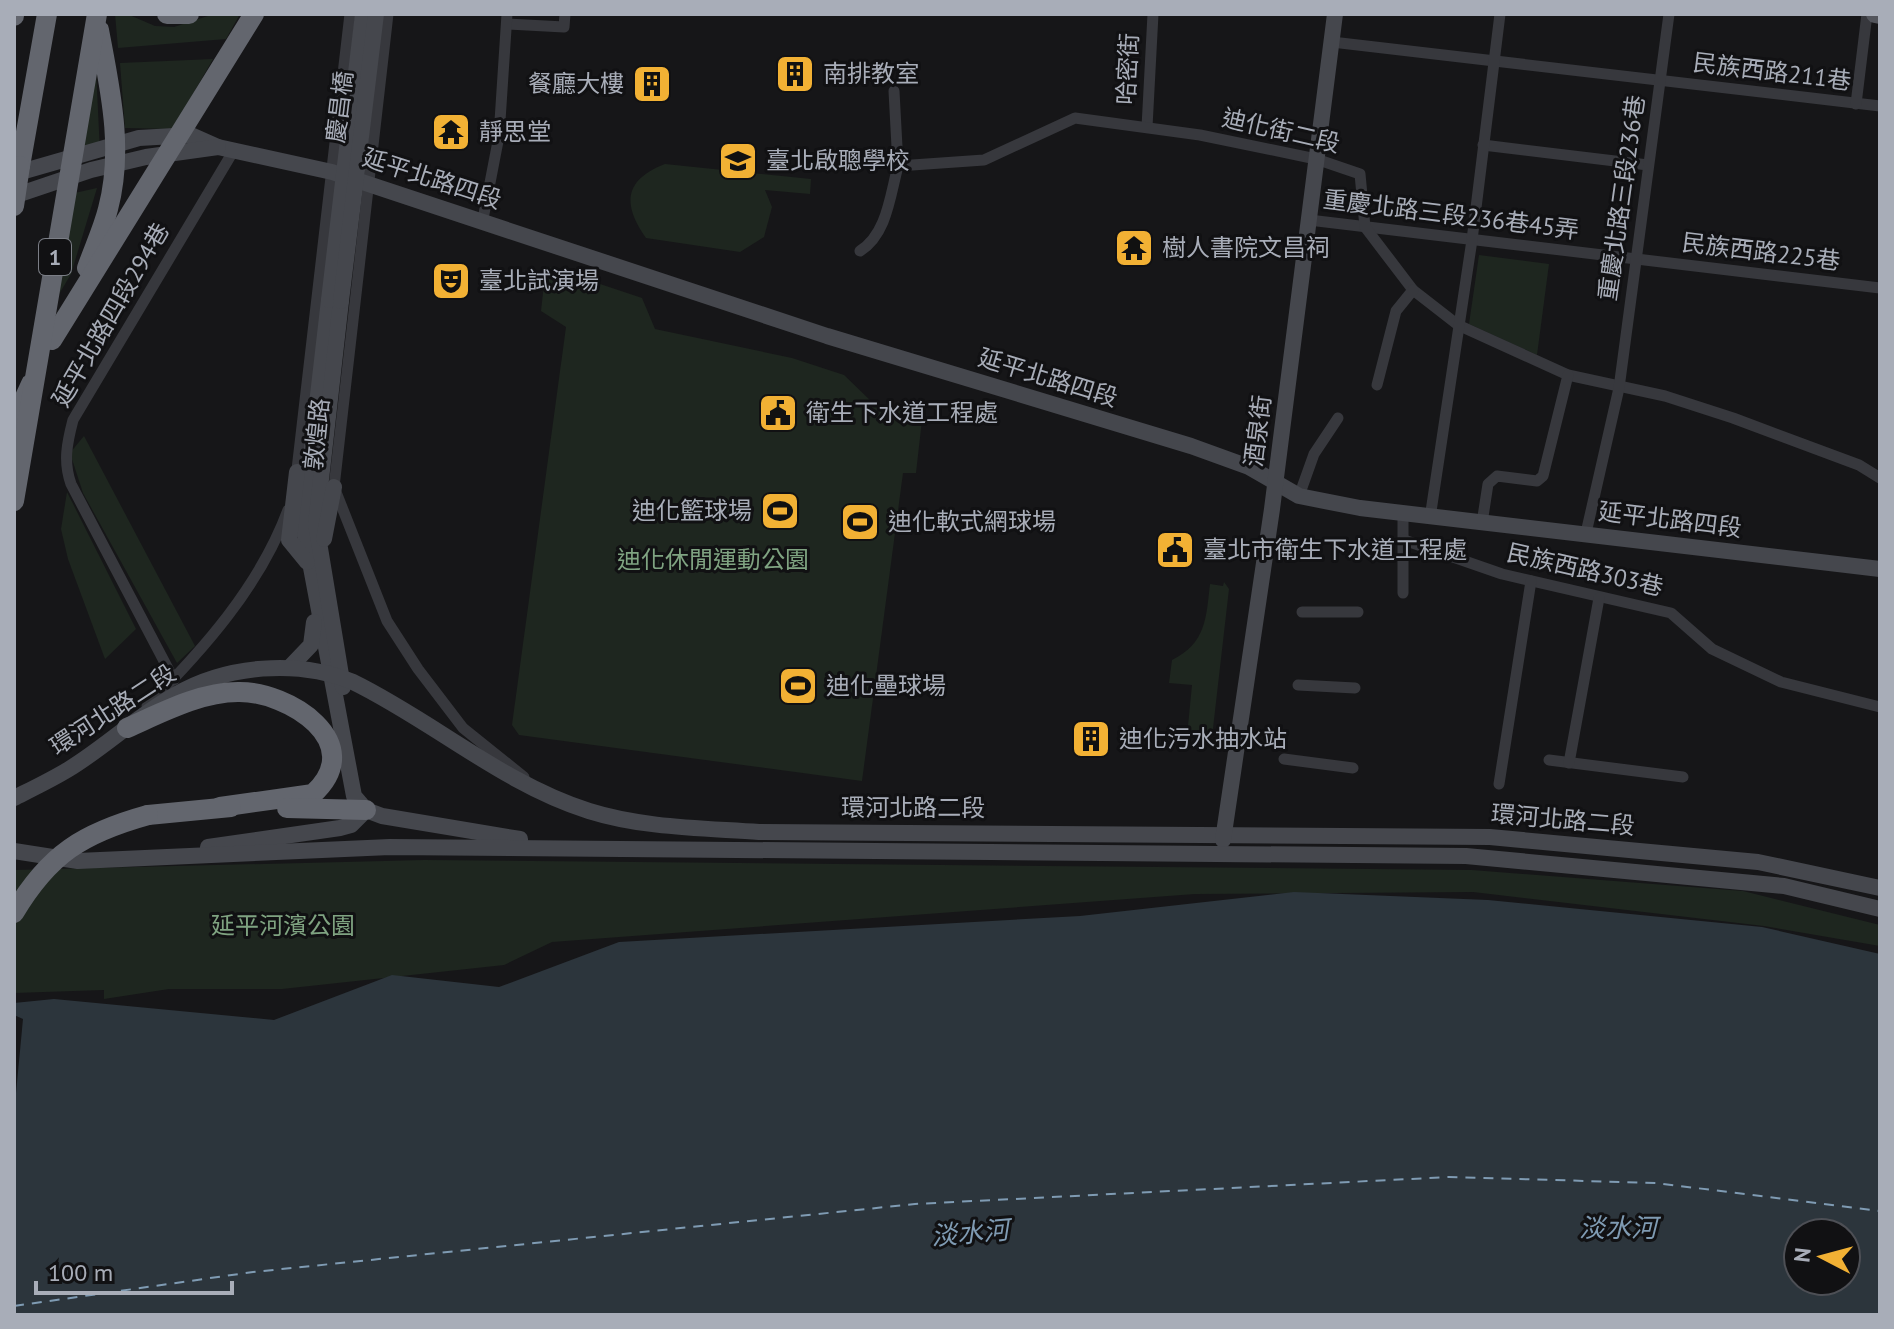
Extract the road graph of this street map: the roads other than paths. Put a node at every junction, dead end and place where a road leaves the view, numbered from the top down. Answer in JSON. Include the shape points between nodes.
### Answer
{"nodes":[{"id":1,"x":47,"y":14,"type":"edge"},
{"id":2,"x":96,"y":14,"type":"edge"},
{"id":3,"x":167,"y":14,"type":"edge"},
{"id":4,"x":189,"y":14,"type":"edge"},
{"id":5,"x":254,"y":14,"type":"edge"},
{"id":6,"x":350,"y":14,"type":"edge"},
{"id":7,"x":363,"y":14,"type":"edge"},
{"id":8,"x":376,"y":14,"type":"edge"},
{"id":9,"x":388,"y":14,"type":"edge"},
{"id":10,"x":565,"y":14,"type":"edge"},
{"id":11,"x":1153,"y":14,"type":"edge"},
{"id":12,"x":1335,"y":14,"type":"edge"},
{"id":13,"x":1500,"y":14,"type":"edge"},
{"id":14,"x":1669,"y":14,"type":"edge"},
{"id":15,"x":1867,"y":14,"type":"edge"},
{"id":16,"x":507,"y":19,"type":"edge"},
{"id":17,"x":1332,"y":42,"type":"junction"},
{"id":18,"x":1494,"y":61,"type":"junction"},
{"id":19,"x":1659,"y":81,"type":"junction"},
{"id":20,"x":894,"y":91,"type":"dead end"},
{"id":21,"x":1856,"y":104,"type":"junction"},
{"id":22,"x":1880,"y":106,"type":"edge"},
{"id":23,"x":1147,"y":127,"type":"junction"},
{"id":24,"x":1483,"y":145,"type":"junction"},
{"id":25,"x":226,"y":149,"type":"junction"},
{"id":26,"x":1316,"y":159,"type":"junction"},
{"id":27,"x":1648,"y":165,"type":"junction"},
{"id":28,"x":898,"y":166,"type":"junction"},
{"id":29,"x":17,"y":170,"type":"edge"},
{"id":30,"x":332,"y":172,"type":"junction"},
{"id":31,"x":369,"y":184,"type":"junction"},
{"id":32,"x":14,"y":196,"type":"edge"},
{"id":33,"x":14,"y":206,"type":"edge"},
{"id":34,"x":483,"y":219,"type":"junction"},
{"id":35,"x":1309,"y":220,"type":"junction"},
{"id":36,"x":1365,"y":227,"type":"junction"},
{"id":37,"x":1472,"y":240,"type":"junction"},
{"id":38,"x":860,"y":251,"type":"dead end"},
{"id":39,"x":1636,"y":259,"type":"junction"},
{"id":40,"x":1880,"y":288,"type":"edge"},
{"id":41,"x":1413,"y":290,"type":"junction"},
{"id":42,"x":335,"y":301,"type":"junction"},
{"id":43,"x":1458,"y":325,"type":"junction"},
{"id":44,"x":52,"y":340,"type":"junction"},
{"id":45,"x":1568,"y":375,"type":"junction"},
{"id":46,"x":1377,"y":385,"type":"dead end"},
{"id":47,"x":1619,"y":388,"type":"junction"},
{"id":48,"x":1338,"y":418,"type":"dead end"},
{"id":49,"x":14,"y":421,"type":"edge"},
{"id":50,"x":297,"y":472,"type":"junction"},
{"id":51,"x":1880,"y":478,"type":"edge"},
{"id":52,"x":1276,"y":480,"type":"junction"},
{"id":53,"x":334,"y":487,"type":"junction"},
{"id":54,"x":1299,"y":496,"type":"junction"},
{"id":55,"x":14,"y":501,"type":"edge"},
{"id":56,"x":1403,"y":515,"type":"junction"},
{"id":57,"x":1430,"y":518,"type":"junction"},
{"id":58,"x":1482,"y":523,"type":"junction"},
{"id":59,"x":1586,"y":533,"type":"junction"},
{"id":60,"x":1404,"y":540,"type":"junction"},
{"id":61,"x":313,"y":561,"type":"junction"},
{"id":62,"x":1880,"y":569,"type":"edge"},
{"id":63,"x":1531,"y":581,"type":"junction"},
{"id":64,"x":1403,"y":593,"type":"dead end"},
{"id":65,"x":1599,"y":598,"type":"junction"},
{"id":66,"x":314,"y":600,"type":"junction"},
{"id":67,"x":1302,"y":612,"type":"dead end"},
{"id":68,"x":1358,"y":612,"type":"dead end"},
{"id":69,"x":289,"y":668,"type":"junction"},
{"id":70,"x":335,"y":676,"type":"junction"},
{"id":71,"x":174,"y":680,"type":"junction"},
{"id":72,"x":1298,"y":685,"type":"dead end"},
{"id":73,"x":1355,"y":688,"type":"dead end"},
{"id":74,"x":1880,"y":707,"type":"edge"},
{"id":75,"x":127,"y":728,"type":"junction"},
{"id":76,"x":1284,"y":759,"type":"dead end"},
{"id":77,"x":1549,"y":760,"type":"dead end"},
{"id":78,"x":1569,"y":763,"type":"junction"},
{"id":79,"x":1353,"y":768,"type":"dead end"},
{"id":80,"x":1683,"y":777,"type":"dead end"},
{"id":81,"x":1499,"y":784,"type":"dead end"},
{"id":82,"x":540,"y":790,"type":"junction"},
{"id":83,"x":14,"y":798,"type":"edge"},
{"id":84,"x":220,"y":807,"type":"junction"},
{"id":85,"x":366,"y":810,"type":"junction"},
{"id":86,"x":1223,"y":832,"type":"junction"},
{"id":87,"x":565,"y":847,"type":"junction"},
{"id":88,"x":14,"y":851,"type":"edge"},
{"id":89,"x":1222,"y":854,"type":"junction"},
{"id":90,"x":112,"y":860,"type":"junction"},
{"id":91,"x":1880,"y":888,"type":"edge"},
{"id":92,"x":1880,"y":909,"type":"edge"},
{"id":93,"x":14,"y":913,"type":"edge"}],
"edges":[{"from":1,"to":29,"type":"highway"},
{"from":2,"to":44,"type":"highway","number":"1","bridge":true,"via":[[113,102],[109,208]]},
{"from":2,"to":55,"type":"highway","number":"1","bridge":true},
{"from":3,"to":4,"type":"highway"},
{"from":5,"to":44,"type":"highway","bridge":true},
{"from":6,"to":30,"type":"street","name":"敦煌路"},
{"from":7,"to":42,"type":"street","name":"慶昌橋","bridge":true},
{"from":8,"to":42,"type":"street","name":"慶昌橋","bridge":true},
{"from":9,"to":31,"type":"street","name":"敦煌路"},
{"from":10,"to":16,"type":"street","via":[[564,27]]},
{"from":11,"to":23,"type":"street","name":"哈密街"},
{"from":12,"to":17,"type":"street","name":"酒泉街"},
{"from":13,"to":18,"type":"street"},
{"from":14,"to":19,"type":"street","name":"重慶北路三段236巷"},
{"from":15,"to":21,"type":"street"},
{"from":16,"to":34,"type":"street","via":[[499,136]]},
{"from":17,"to":18,"type":"street","name":"民族西路211巷"},
{"from":17,"to":26,"type":"street","name":"酒泉街"},
{"from":18,"to":19,"type":"street","name":"民族西路211巷"},
{"from":18,"to":24,"type":"street"},
{"from":19,"to":21,"type":"street","name":"民族西路211巷"},
{"from":19,"to":27,"type":"street","name":"重慶北路三段236巷"},
{"from":20,"to":28,"type":"street"},
{"from":21,"to":22,"type":"street","name":"民族西路211巷"},
{"from":23,"to":26,"type":"street","name":"迪化街二段"},
{"from":23,"to":28,"type":"street","name":"迪化街二段","via":[[1075,118],[984,160]]},
{"from":24,"to":27,"type":"street"},
{"from":24,"to":37,"type":"street"},
{"from":25,"to":29,"type":"street","name":"延平北路四段","via":[[191,135],[139,138]]},
{"from":25,"to":30,"type":"street","name":"延平北路四段"},
{"from":25,"to":32,"type":"street","name":"延平北路四段","via":[[132,160]]},
{"from":25,"to":71,"type":"street","name":"延平北路四段294巷","via":[[73,420],[65,462],[71,484]]},
{"from":26,"to":35,"type":"street","name":"酒泉街"},
{"from":26,"to":36,"type":"street","name":"迪化街二段","via":[[1360,174]]},
{"from":27,"to":39,"type":"street","name":"重慶北路三段236巷"},
{"from":28,"to":38,"type":"street","via":[[881,229]]},
{"from":29,"to":33,"type":"highway","bridge":true},
{"from":30,"to":31,"type":"street","name":"延平北路四段"},
{"from":30,"to":50,"type":"street","name":"敦煌路"},
{"from":31,"to":34,"type":"street","name":"延平北路四段"},
{"from":31,"to":53,"type":"street","name":"敦煌路"},
{"from":34,"to":52,"type":"street","name":"延平北路四段","via":[[827,336],[1191,446]]},
{"from":35,"to":36,"type":"street","name":"重慶北路三段236巷45弄"},
{"from":35,"to":52,"type":"street","name":"酒泉街"},
{"from":36,"to":37,"type":"street","name":"重慶北路三段236巷45弄"},
{"from":36,"to":41,"type":"street"},
{"from":37,"to":39,"type":"street","name":"重慶北路三段236巷45弄"},
{"from":37,"to":43,"type":"street"},
{"from":39,"to":40,"type":"street","name":"民族西路225巷"},
{"from":39,"to":47,"type":"street","name":"重慶北路三段236巷"},
{"from":41,"to":43,"type":"street"},
{"from":41,"to":46,"type":"street","via":[[1396,311]]},
{"from":42,"to":61,"type":"street","via":[[303,525]]},
{"from":43,"to":45,"type":"street"},
{"from":43,"to":57,"type":"street"},
{"from":44,"to":49,"type":"highway","number":"1"},
{"from":45,"to":47,"type":"street"},
{"from":45,"to":58,"type":"street","via":[[1543,476],[1537,481],[1497,476],[1488,484]]},
{"from":47,"to":51,"type":"street","via":[[1733,418],[1859,465]]},
{"from":47,"to":59,"type":"street","name":"重慶北路三段236巷"},
{"from":48,"to":54,"type":"street","via":[[1314,454]]},
{"from":50,"to":61,"type":"street","via":[[289,540]]},
{"from":50,"to":71,"type":"street","name":"敦煌路","via":[[285,518],[260,568]]},
{"from":52,"to":54,"type":"street","name":"延平北路四段"},
{"from":52,"to":86,"type":"street","name":"酒泉街"},
{"from":53,"to":61,"type":"street"},
{"from":53,"to":82,"type":"street","name":"敦煌路","via":[[387,621],[418,669],[463,728]]},
{"from":54,"to":56,"type":"street","name":"延平北路四段"},
{"from":56,"to":57,"type":"street","name":"延平北路四段"},
{"from":56,"to":60,"type":"street"},
{"from":57,"to":58,"type":"street","name":"延平北路四段"},
{"from":58,"to":59,"type":"street","name":"延平北路四段"},
{"from":59,"to":62,"type":"street","name":"延平北路四段"},
{"from":60,"to":63,"type":"street","name":"民族西路303巷"},
{"from":60,"to":64,"type":"street"},
{"from":61,"to":66,"type":"street"},
{"from":61,"to":70,"type":"street"},
{"from":63,"to":65,"type":"street","name":"民族西路303巷"},
{"from":63,"to":81,"type":"street"},
{"from":65,"to":74,"type":"street","name":"民族西路303巷","via":[[1671,613],[1712,649],[1781,682]]},
{"from":65,"to":78,"type":"street"},
{"from":66,"to":69,"type":"street","via":[[313,639]]},
{"from":66,"to":70,"type":"street"},
{"from":67,"to":68,"type":"street"},
{"from":69,"to":70,"type":"street","name":"環河北路二段"},
{"from":69,"to":75,"type":"street","name":"環河北路二段","via":[[190,686]]},
{"from":70,"to":82,"type":"street","name":"環河北路二段"},
{"from":70,"to":85,"type":"street"},
{"from":71,"to":75,"type":"street","name":"敦煌路"},
{"from":72,"to":73,"type":"street"},
{"from":75,"to":83,"type":"street","name":"環河北路二段","via":[[69,769]]},
{"from":75,"to":84,"type":"highway","via":[[195,700],[239,692],[287,703],[323,732],[331,766],[313,794]]},
{"from":76,"to":79,"type":"street"},
{"from":77,"to":78,"type":"street"},
{"from":78,"to":80,"type":"street"},
{"from":82,"to":86,"type":"street","name":"環河北路二段","via":[[612,818],[759,832]]},
{"from":84,"to":85,"type":"highway"},
{"from":84,"to":93,"type":"highway","bridge":true,"via":[[148,815],[102,828],[49,865]]},
{"from":85,"to":87,"type":"street"},
{"from":85,"to":90,"type":"street","via":[[340,828]]},
{"from":86,"to":89,"type":"street","name":"酒泉街"},
{"from":86,"to":91,"type":"street","name":"環河北路二段","via":[[1506,838],[1769,863]]},
{"from":87,"to":89,"type":"street","name":"環河北路二段"},
{"from":87,"to":90,"type":"street","name":"環河北路二段","via":[[390,847]]},
{"from":88,"to":90,"type":"street","name":"環河北路二段","via":[[78,861]]},
{"from":89,"to":92,"type":"street","name":"環河北路二段","via":[[1466,856],[1784,886]]}]}
